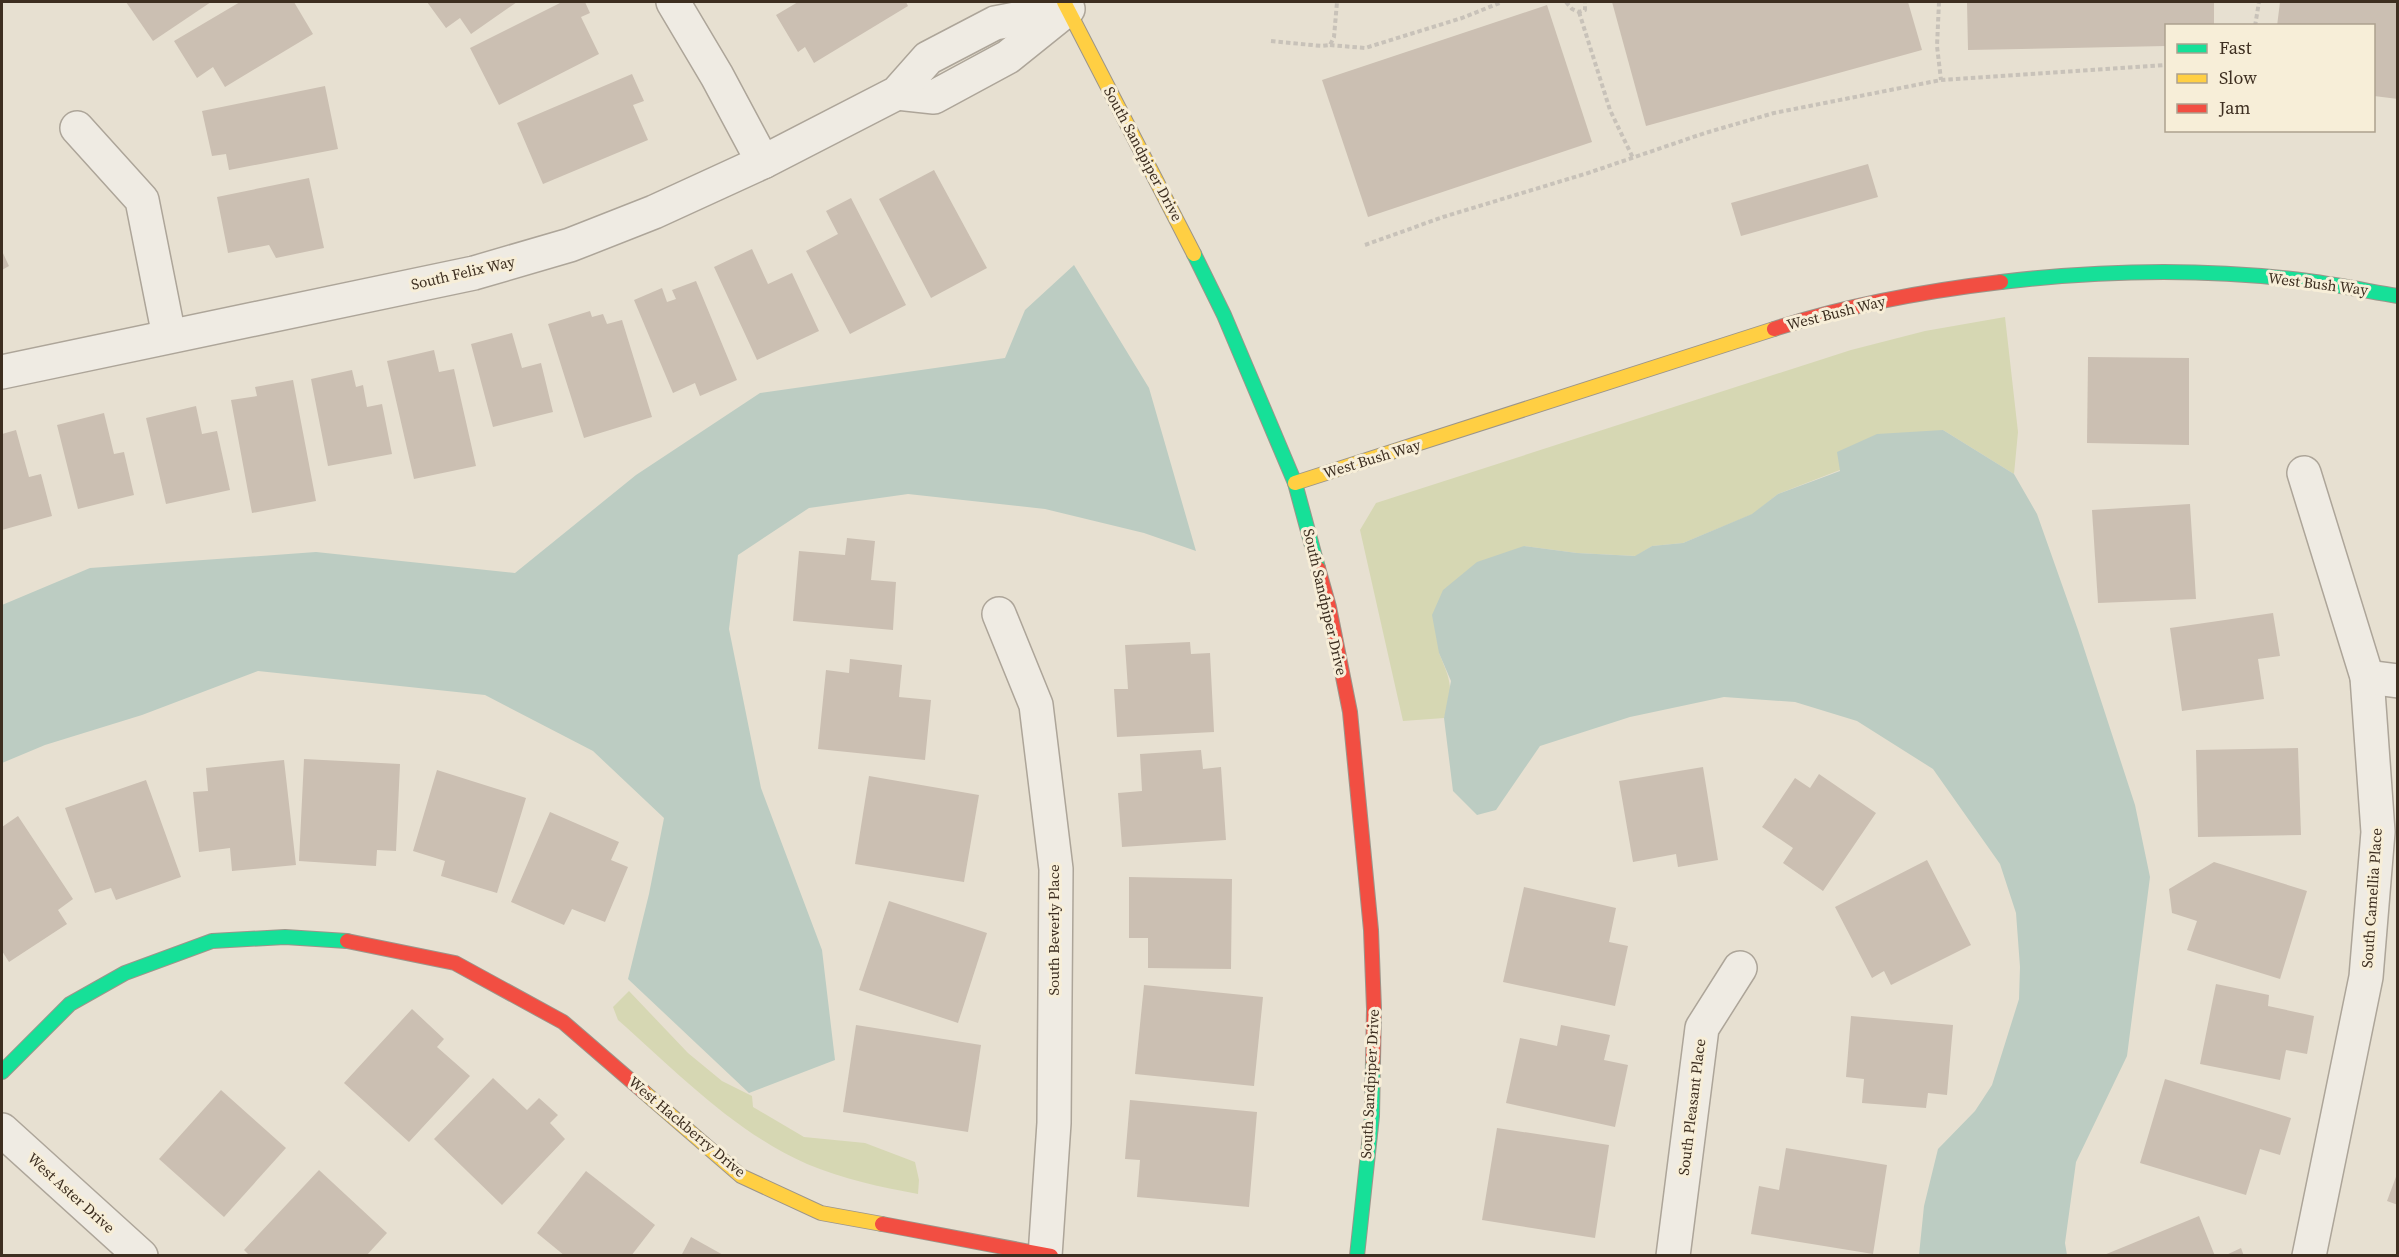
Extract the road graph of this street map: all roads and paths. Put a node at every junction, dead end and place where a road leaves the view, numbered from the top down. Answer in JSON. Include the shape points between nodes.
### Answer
{"nodes":[{"id":1,"x":673,"y":2,"type":"edge"},
{"id":2,"x":1337,"y":2,"type":"edge"},
{"id":3,"x":1502,"y":2,"type":"edge"},
{"id":4,"x":1566,"y":2,"type":"edge"},
{"id":5,"x":1585,"y":2,"type":"edge"},
{"id":6,"x":1939,"y":2,"type":"edge"},
{"id":7,"x":2259,"y":2,"type":"edge"},
{"id":8,"x":1066,"y":5,"type":"edge"},
{"id":9,"x":1579,"y":12,"type":"junction"},
{"id":10,"x":2255,"y":24,"type":"edge"},
{"id":11,"x":1271,"y":41,"type":"dead end"},
{"id":12,"x":1330,"y":45,"type":"junction"},
{"id":13,"x":2165,"y":65,"type":"edge"},
{"id":14,"x":1941,"y":80,"type":"junction"},
{"id":15,"x":76,"y":128,"type":"dead end"},
{"id":16,"x":1633,"y":158,"type":"junction"},
{"id":17,"x":763,"y":162,"type":"junction"},
{"id":18,"x":1365,"y":245,"type":"dead end"},
{"id":19,"x":2397,"y":296,"type":"edge"},
{"id":20,"x":169,"y":336,"type":"junction"},
{"id":21,"x":2,"y":372,"type":"edge"},
{"id":22,"x":2304,"y":473,"type":"dead end"},
{"id":23,"x":1295,"y":483,"type":"junction"},
{"id":24,"x":999,"y":614,"type":"dead end"},
{"id":25,"x":2382,"y":679,"type":"edge"},
{"id":26,"x":1740,"y":968,"type":"dead end"},
{"id":27,"x":2,"y":1072,"type":"edge"},
{"id":28,"x":2,"y":1130,"type":"edge"},
{"id":29,"x":1046,"y":1255,"type":"edge"},
{"id":30,"x":141,"y":1256,"type":"edge"},
{"id":31,"x":1050,"y":1256,"type":"edge"},
{"id":32,"x":1357,"y":1256,"type":"edge"},
{"id":33,"x":1673,"y":1256,"type":"edge"},
{"id":34,"x":2309,"y":1256,"type":"edge"}],
"edges":[{"from":1,"to":17,"type":"street"},
{"from":2,"to":12,"type":"path"},
{"from":3,"to":12,"type":"path","via":[[1365,48]]},
{"from":4,"to":9,"type":"path"},
{"from":5,"to":9,"type":"path","via":[[1585,10]]},
{"from":6,"to":14,"type":"path","via":[[1937,46]]},
{"from":7,"to":10,"type":"path"},
{"from":8,"to":17,"type":"street","name":"South Felix Way","via":[[995,23],[928,57],[897,93]]},
{"from":8,"to":23,"type":"street","name":"South Sandpiper Drive","via":[[1219,305]]},
{"from":9,"to":16,"type":"path","via":[[1610,110]]},
{"from":11,"to":12,"type":"path"},
{"from":13,"to":14,"type":"path"},
{"from":14,"to":16,"type":"path","via":[[1774,113]]},
{"from":15,"to":20,"type":"street","via":[[142,200]]},
{"from":16,"to":18,"type":"path"},
{"from":17,"to":20,"type":"street","name":"South Felix Way","via":[[654,212],[560,248],[474,273]]},
{"from":19,"to":23,"type":"street","name":"West Bush Way","via":[[2306,281],[2173,273],[2060,275],[1930,290],[1798,321]]},
{"from":20,"to":21,"type":"street","name":"South Felix Way"},
{"from":22,"to":25,"type":"street","name":"South Camellia Place"},
{"from":23,"to":32,"type":"street","name":"South Sandpiper Drive","via":[[1329,607],[1350,712],[1371,930],[1372,1116]]},
{"from":24,"to":29,"type":"street","name":"South Beverly Place","via":[[1036,705],[1056,868],[1054,1123]]},
{"from":25,"to":34,"type":"street","name":"South Camellia Place","via":[[2378,832],[2366,977]]},
{"from":26,"to":33,"type":"street","name":"South Pleasant Place","via":[[1702,1029]]},
{"from":27,"to":29,"type":"street","name":"West Hackberry Drive","via":[[70,1004],[135,969],[212,941],[285,937],[349,941],[455,963],[563,1022],[741,1176],[821,1213]]},
{"from":28,"to":30,"type":"street","name":"West Aster Drive"},
{"from":29,"to":31,"type":"street","name":"West Hackberry Drive"}]}
